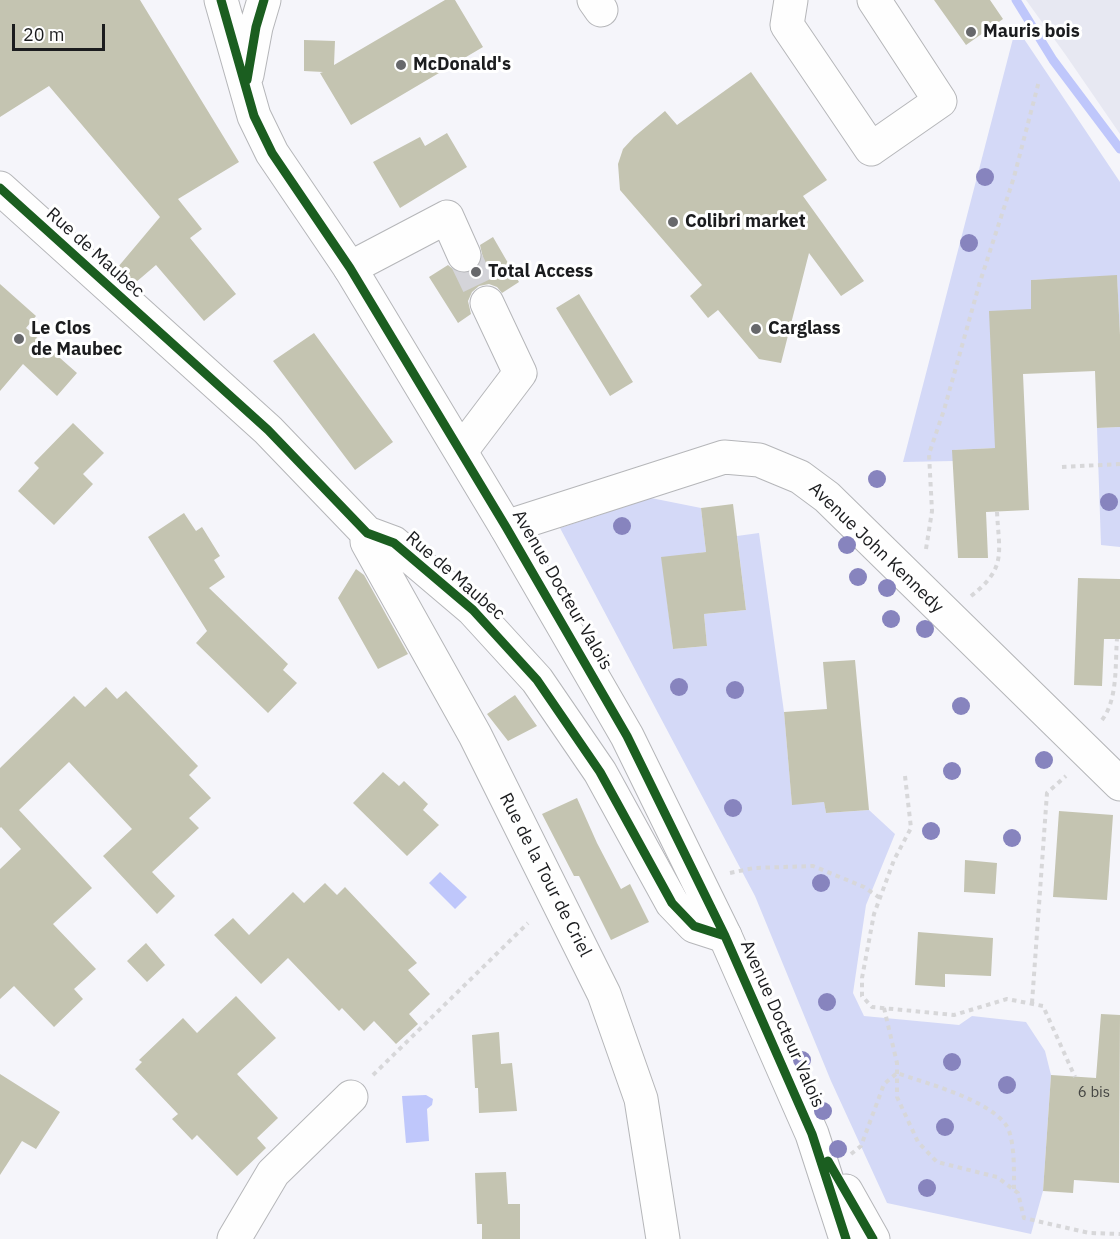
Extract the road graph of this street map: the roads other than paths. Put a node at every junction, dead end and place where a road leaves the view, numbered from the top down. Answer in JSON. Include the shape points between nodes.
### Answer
{"nodes":[{"id":1,"x":221,"y":0,"type":"edge"},
{"id":2,"x":264,"y":0,"type":"edge"},
{"id":3,"x":791,"y":0,"type":"edge"},
{"id":4,"x":874,"y":0,"type":"edge"},
{"id":5,"x":246,"y":82,"type":"junction"},
{"id":6,"x":0,"y":188,"type":"edge"},
{"id":7,"x":464,"y":255,"type":"tunnel mouth"},
{"id":8,"x":350,"y":268,"type":"junction"},
{"id":9,"x":487,"y":303,"type":"tunnel mouth"},
{"id":10,"x":461,"y":451,"type":"junction"},
{"id":11,"x":506,"y":527,"type":"junction"},
{"id":12,"x":367,"y":533,"type":"junction"},
{"id":13,"x":1120,"y":784,"type":"edge"},
{"id":14,"x":725,"y":936,"type":"junction"},
{"id":15,"x":351,"y":1097,"type":"road end"},
{"id":16,"x":813,"y":1134,"type":"junction"},
{"id":17,"x":234,"y":1239,"type":"edge"},
{"id":18,"x":663,"y":1239,"type":"edge"},
{"id":19,"x":846,"y":1239,"type":"edge"},
{"id":20,"x":873,"y":1239,"type":"edge"}],
"edges":[{"from":1,"to":5,"type":"street","name":"Avenue Docteur Valois"},
{"from":2,"to":5,"type":"street"},
{"from":3,"to":4,"type":"street","via":[[787,25],[871,149],[940,101]]},
{"from":5,"to":8,"type":"street","name":"Avenue Docteur Valois","via":[[254,116],[272,153]]},
{"from":6,"to":12,"type":"street","name":"Rue de Maubec","via":[[268,430]]},
{"from":7,"to":8,"type":"street","via":[[447,217]]},
{"from":8,"to":10,"type":"street","name":"Avenue Docteur Valois"},
{"from":9,"to":10,"type":"street","via":[[520,373]]},
{"from":10,"to":11,"type":"street","name":"Avenue Docteur Valois"},
{"from":11,"to":13,"type":"street","name":"Avenue John Kennedy","via":[[724,457],[759,460],[800,477],[827,497]]},
{"from":11,"to":14,"type":"street","name":"Avenue Docteur Valois","via":[[627,736]]},
{"from":12,"to":14,"type":"street","name":"Rue de Maubec","via":[[394,543],[473,610],[537,680],[600,772],[672,903],[694,926]]},
{"from":12,"to":18,"type":"street","name":"Rue de la Tour de Criel","via":[[368,542],[475,735],[604,994],[641,1099]]},
{"from":14,"to":16,"type":"street","name":"Avenue Docteur Valois"},
{"from":15,"to":17,"type":"street","via":[[273,1173]]},
{"from":16,"to":19,"type":"street","name":"Avenue Docteur Valois"},
{"from":16,"to":20,"type":"street","name":"Avenue Docteur Valois"}]}
